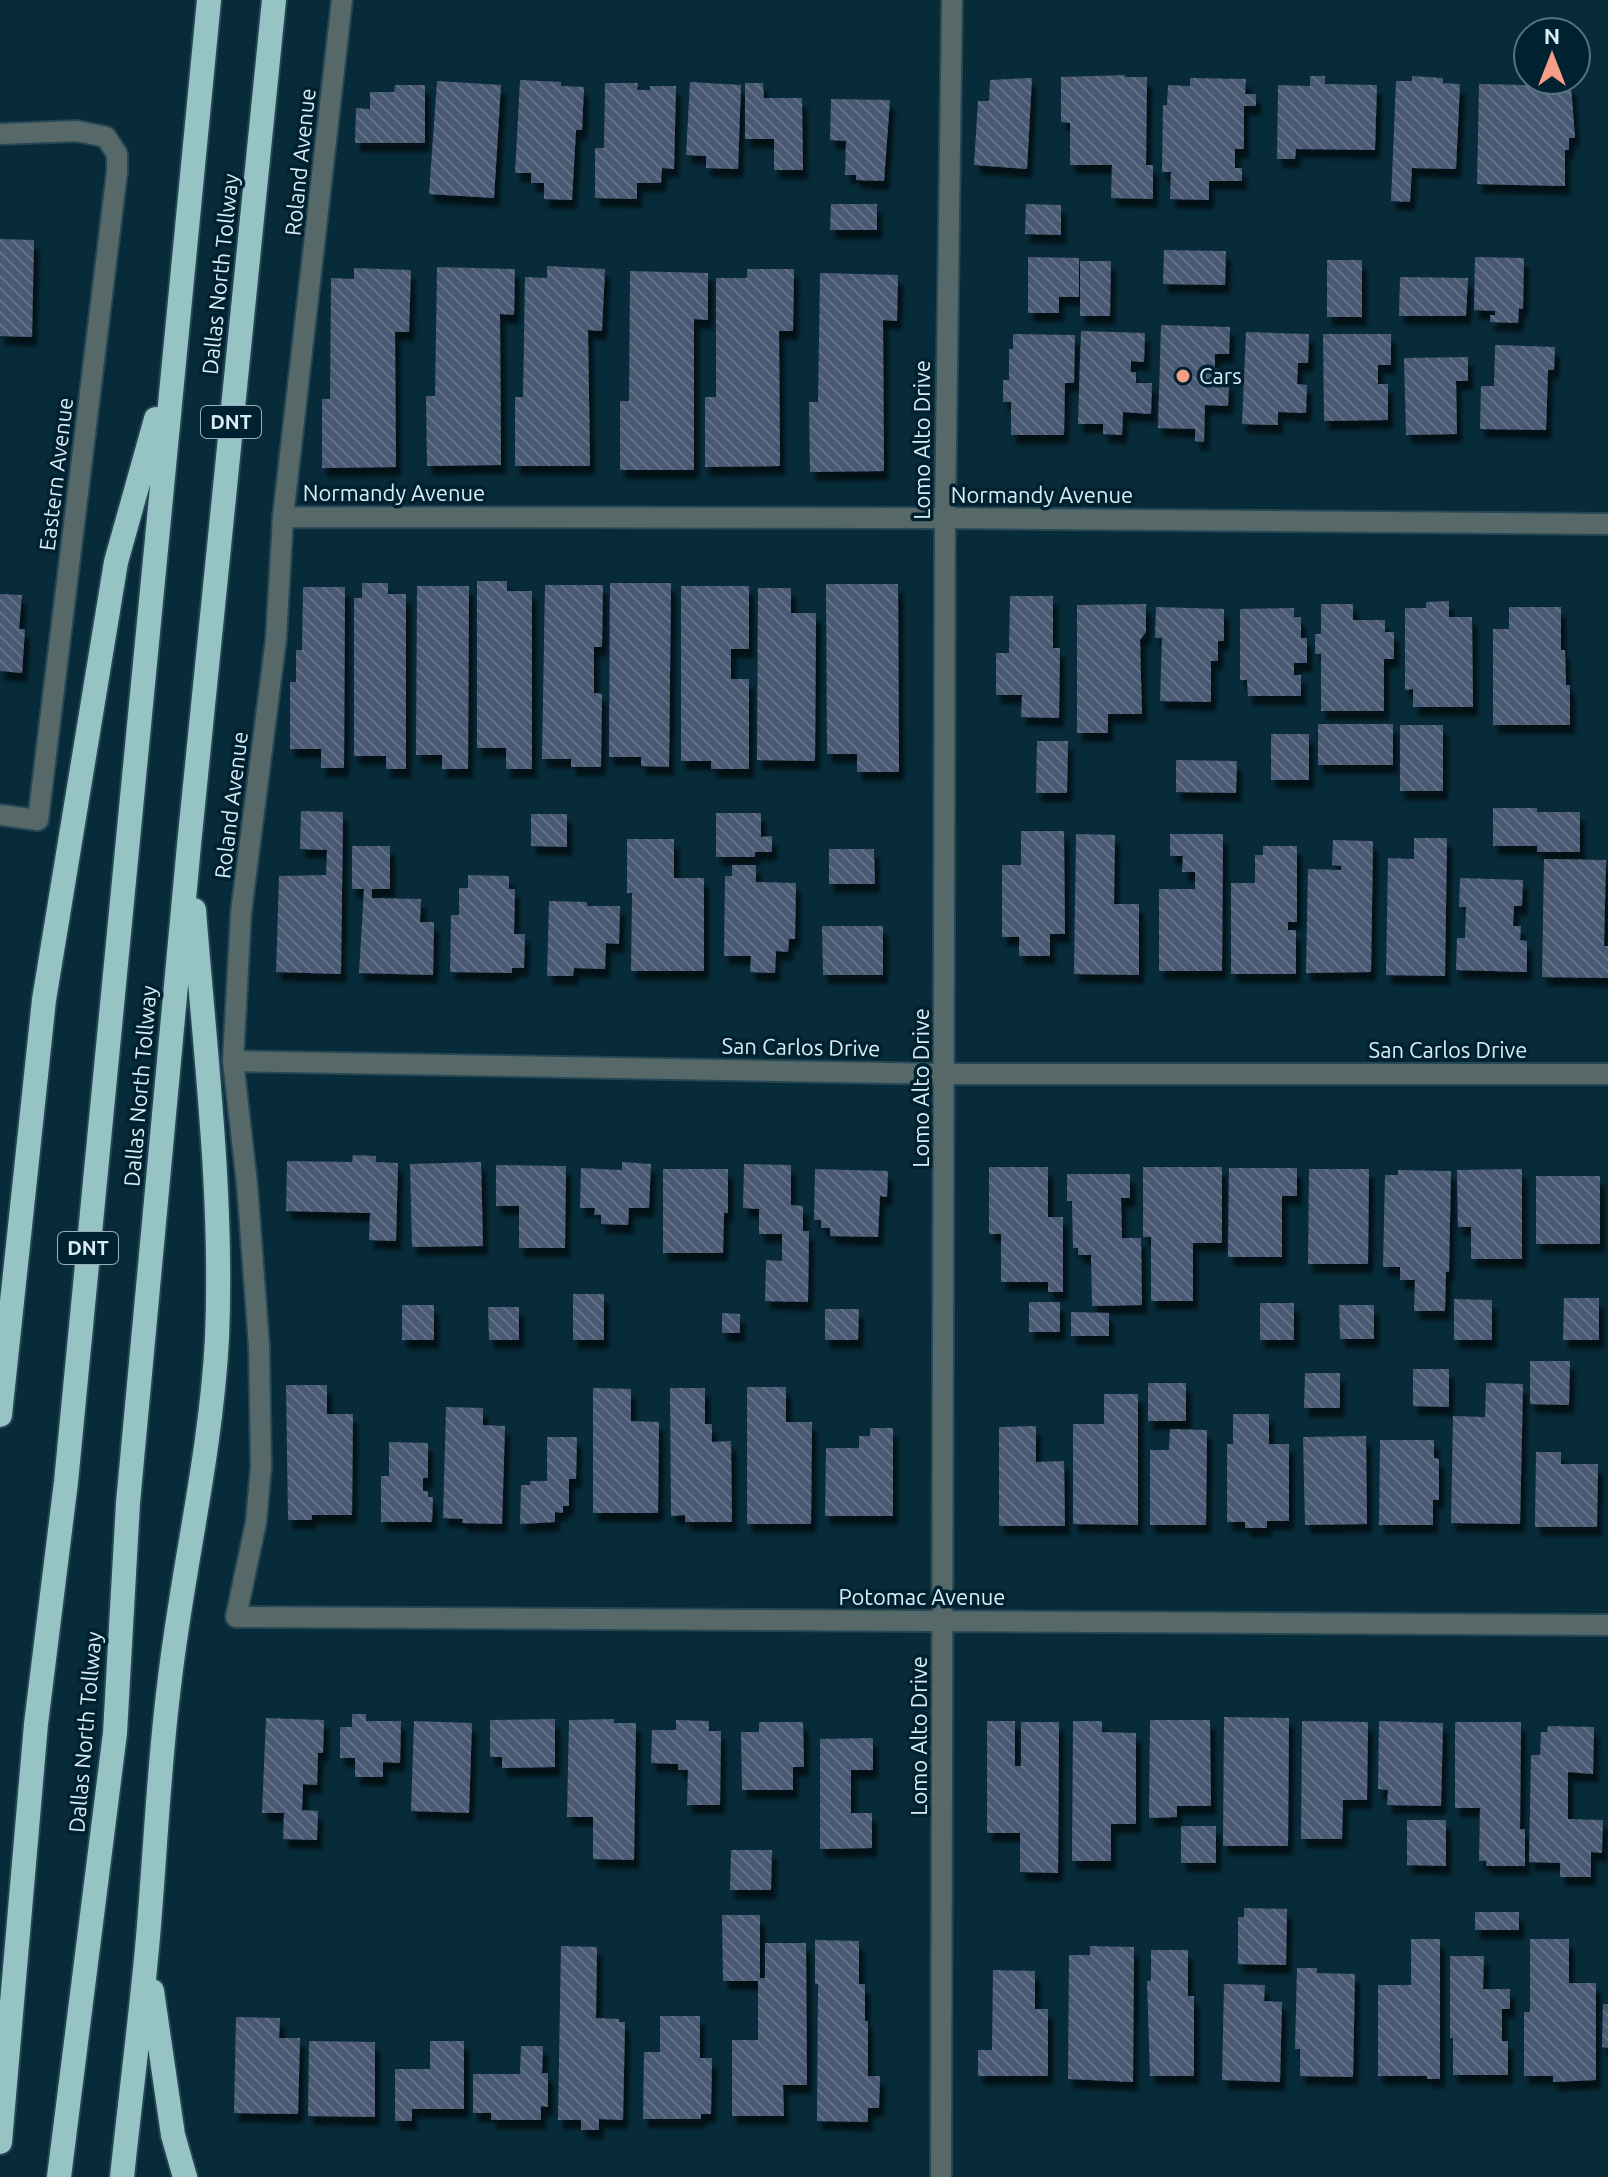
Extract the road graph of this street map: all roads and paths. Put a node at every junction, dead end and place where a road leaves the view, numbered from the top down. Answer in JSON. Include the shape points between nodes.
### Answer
{"nodes":[{"id":1,"x":209,"y":0,"type":"edge"},
{"id":2,"x":274,"y":0,"type":"edge"},
{"id":3,"x":342,"y":0,"type":"edge"},
{"id":4,"x":952,"y":0,"type":"edge"},
{"id":5,"x":0,"y":134,"type":"edge"},
{"id":6,"x":173,"y":353,"type":"junction"},
{"id":7,"x":283,"y":517,"type":"junction"},
{"id":8,"x":945,"y":518,"type":"junction"},
{"id":9,"x":1608,"y":524,"type":"edge"},
{"id":10,"x":0,"y":815,"type":"edge"},
{"id":11,"x":189,"y":845,"type":"junction"},
{"id":12,"x":233,"y":1061,"type":"junction"},
{"id":13,"x":945,"y":1074,"type":"junction"},
{"id":14,"x":1608,"y":1074,"type":"edge"},
{"id":15,"x":0,"y":1415,"type":"edge"},
{"id":16,"x":236,"y":1617,"type":"joint"},
{"id":17,"x":943,"y":1621,"type":"junction"},
{"id":18,"x":1608,"y":1625,"type":"edge"},
{"id":19,"x":147,"y":1948,"type":"junction"},
{"id":20,"x":0,"y":2142,"type":"edge"},
{"id":21,"x":59,"y":2177,"type":"edge"},
{"id":22,"x":122,"y":2177,"type":"edge"},
{"id":23,"x":185,"y":2177,"type":"edge"},
{"id":24,"x":941,"y":2177,"type":"edge"}],
"edges":[{"from":1,"to":6,"type":"highway","name":"Dallas North Tollway","number":"DNT"},
{"from":2,"to":11,"type":"highway","name":"Dallas North Tollway","number":"DNT"},
{"from":3,"to":7,"type":"street","name":"Roland Avenue"},
{"from":4,"to":8,"type":"street","name":"Lomo Alto Drive"},
{"from":5,"to":10,"type":"street","name":"Eastern Avenue","via":[[77,131],[106,137],[117,154],[38,820]]},
{"from":6,"to":15,"type":"highway","via":[[116,562],[44,1000]]},
{"from":6,"to":20,"type":"highway","name":"Dallas North Tollway","number":"DNT","via":[[66,1482],[36,1724]]},
{"from":7,"to":8,"type":"street","name":"Normandy Avenue"},
{"from":7,"to":12,"type":"street","name":"Roland Avenue","via":[[276,639],[241,913]]},
{"from":8,"to":9,"type":"street","name":"Normandy Avenue"},
{"from":8,"to":13,"type":"street","name":"Lomo Alto Drive"},
{"from":11,"to":19,"type":"highway","via":[[215,1181],[217,1339],[168,1690]]},
{"from":11,"to":21,"type":"highway","name":"Dallas North Tollway","number":"DNT","via":[[128,1503],[115,1733]]},
{"from":12,"to":13,"type":"street","name":"San Carlos Drive"},
{"from":12,"to":16,"type":"street","name":"Roland Avenue","via":[[259,1345],[261,1467],[256,1522]]},
{"from":13,"to":14,"type":"street","name":"San Carlos Drive"},
{"from":13,"to":17,"type":"street","name":"Lomo Alto Drive"},
{"from":16,"to":17,"type":"street","name":"Potomac Avenue"},
{"from":17,"to":18,"type":"street","name":"Potomac Avenue"},
{"from":17,"to":24,"type":"street","name":"Lomo Alto Drive"},
{"from":19,"to":22,"type":"highway"},
{"from":19,"to":23,"type":"highway","via":[[173,2135]]}]}
